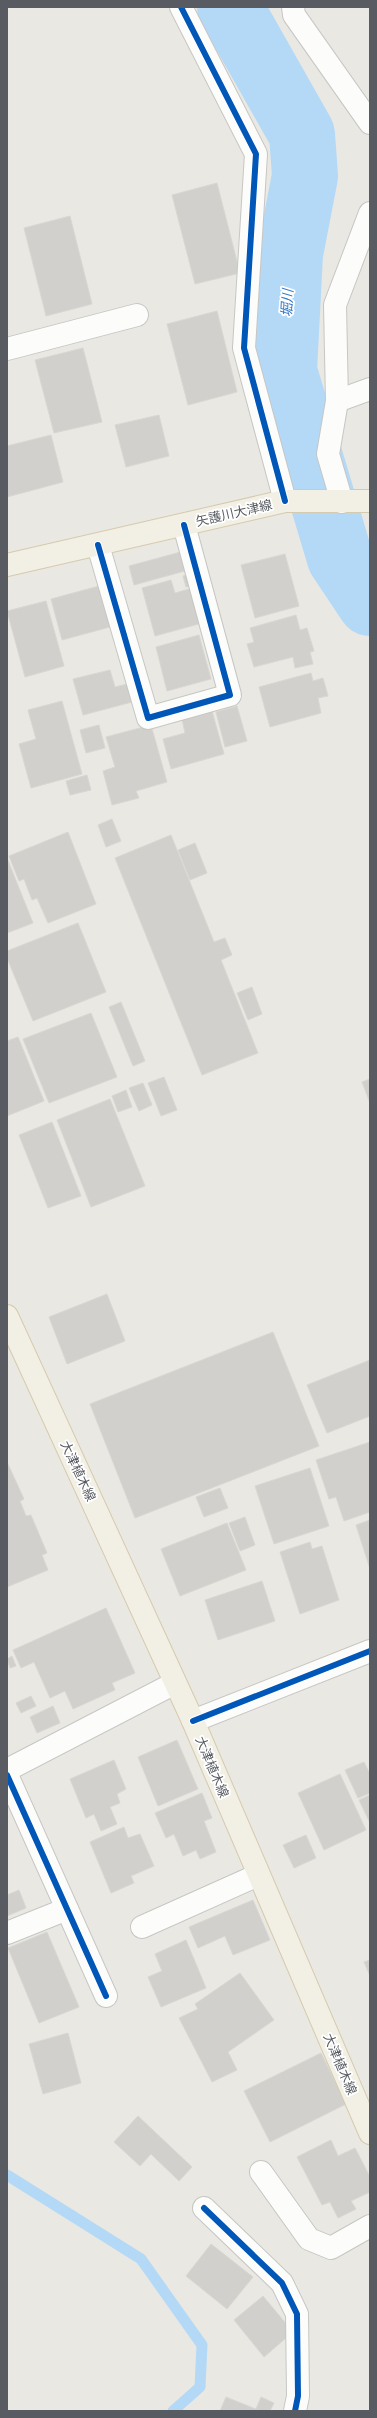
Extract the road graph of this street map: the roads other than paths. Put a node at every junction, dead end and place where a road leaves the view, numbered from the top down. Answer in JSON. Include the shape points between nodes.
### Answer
{"nodes":[{"id":1,"x":181,"y":7,"type":"edge"},
{"id":2,"x":293,"y":7,"type":"edge"},
{"id":3,"x":370,"y":123,"type":"edge"},
{"id":4,"x":370,"y":213,"type":"edge"},
{"id":5,"x":137,"y":315,"type":"dead end"},
{"id":6,"x":7,"y":349,"type":"edge"},
{"id":7,"x":370,"y":389,"type":"edge"},
{"id":8,"x":337,"y":401,"type":"junction"},
{"id":9,"x":285,"y":501,"type":"junction"},
{"id":10,"x":342,"y":502,"type":"junction"},
{"id":11,"x":368,"y":504,"type":"edge"},
{"id":12,"x":184,"y":525,"type":"junction"},
{"id":13,"x":98,"y":545,"type":"junction"},
{"id":14,"x":7,"y":565,"type":"edge"},
{"id":15,"x":7,"y":1316,"type":"edge"},
{"id":16,"x":370,"y":1651,"type":"edge"},
{"id":17,"x":175,"y":1683,"type":"junction"},
{"id":18,"x":192,"y":1722,"type":"junction"},
{"id":19,"x":7,"y":1770,"type":"edge"},
{"id":20,"x":7,"y":1775,"type":"edge"},
{"id":21,"x":258,"y":1875,"type":"junction"},
{"id":22,"x":66,"y":1909,"type":"junction"},
{"id":23,"x":142,"y":1927,"type":"dead end"},
{"id":24,"x":7,"y":1933,"type":"edge"},
{"id":25,"x":106,"y":1996,"type":"dead end"},
{"id":26,"x":370,"y":2133,"type":"edge"},
{"id":27,"x":262,"y":2172,"type":"dead end"},
{"id":28,"x":204,"y":2208,"type":"dead end"},
{"id":29,"x":370,"y":2226,"type":"edge"},
{"id":30,"x":295,"y":2411,"type":"edge"}],
"edges":[{"from":1,"to":9,"type":"street","via":[[256,154],[244,348]]},
{"from":2,"to":3,"type":"street","via":[[294,15]]},
{"from":4,"to":8,"type":"street","via":[[335,305]]},
{"from":5,"to":6,"type":"street"},
{"from":7,"to":8,"type":"street"},
{"from":8,"to":10,"type":"street","via":[[328,454]]},
{"from":9,"to":10,"type":"main road","name":"矢護川大津線"},
{"from":9,"to":12,"type":"main road","name":"矢護川大津線"},
{"from":10,"to":11,"type":"main road","name":"矢護川大津線"},
{"from":12,"to":13,"type":"main road","name":"矢護川大津線"},
{"from":12,"to":13,"type":"street","via":[[230,696],[148,718]]},
{"from":13,"to":14,"type":"main road","name":"矢護川大津線"},
{"from":15,"to":17,"type":"main road","name":"大津植木線"},
{"from":16,"to":18,"type":"street"},
{"from":17,"to":18,"type":"main road","name":"大津植木線"},
{"from":17,"to":19,"type":"street"},
{"from":18,"to":21,"type":"main road","name":"大津植木線"},
{"from":20,"to":22,"type":"street"},
{"from":21,"to":23,"type":"street"},
{"from":21,"to":26,"type":"main road","name":"大津植木線"},
{"from":22,"to":24,"type":"street"},
{"from":22,"to":25,"type":"street"},
{"from":27,"to":29,"type":"street","via":[[309,2239],[332,2248]]},
{"from":28,"to":30,"type":"street","via":[[282,2283],[297,2314],[298,2396]]}]}
